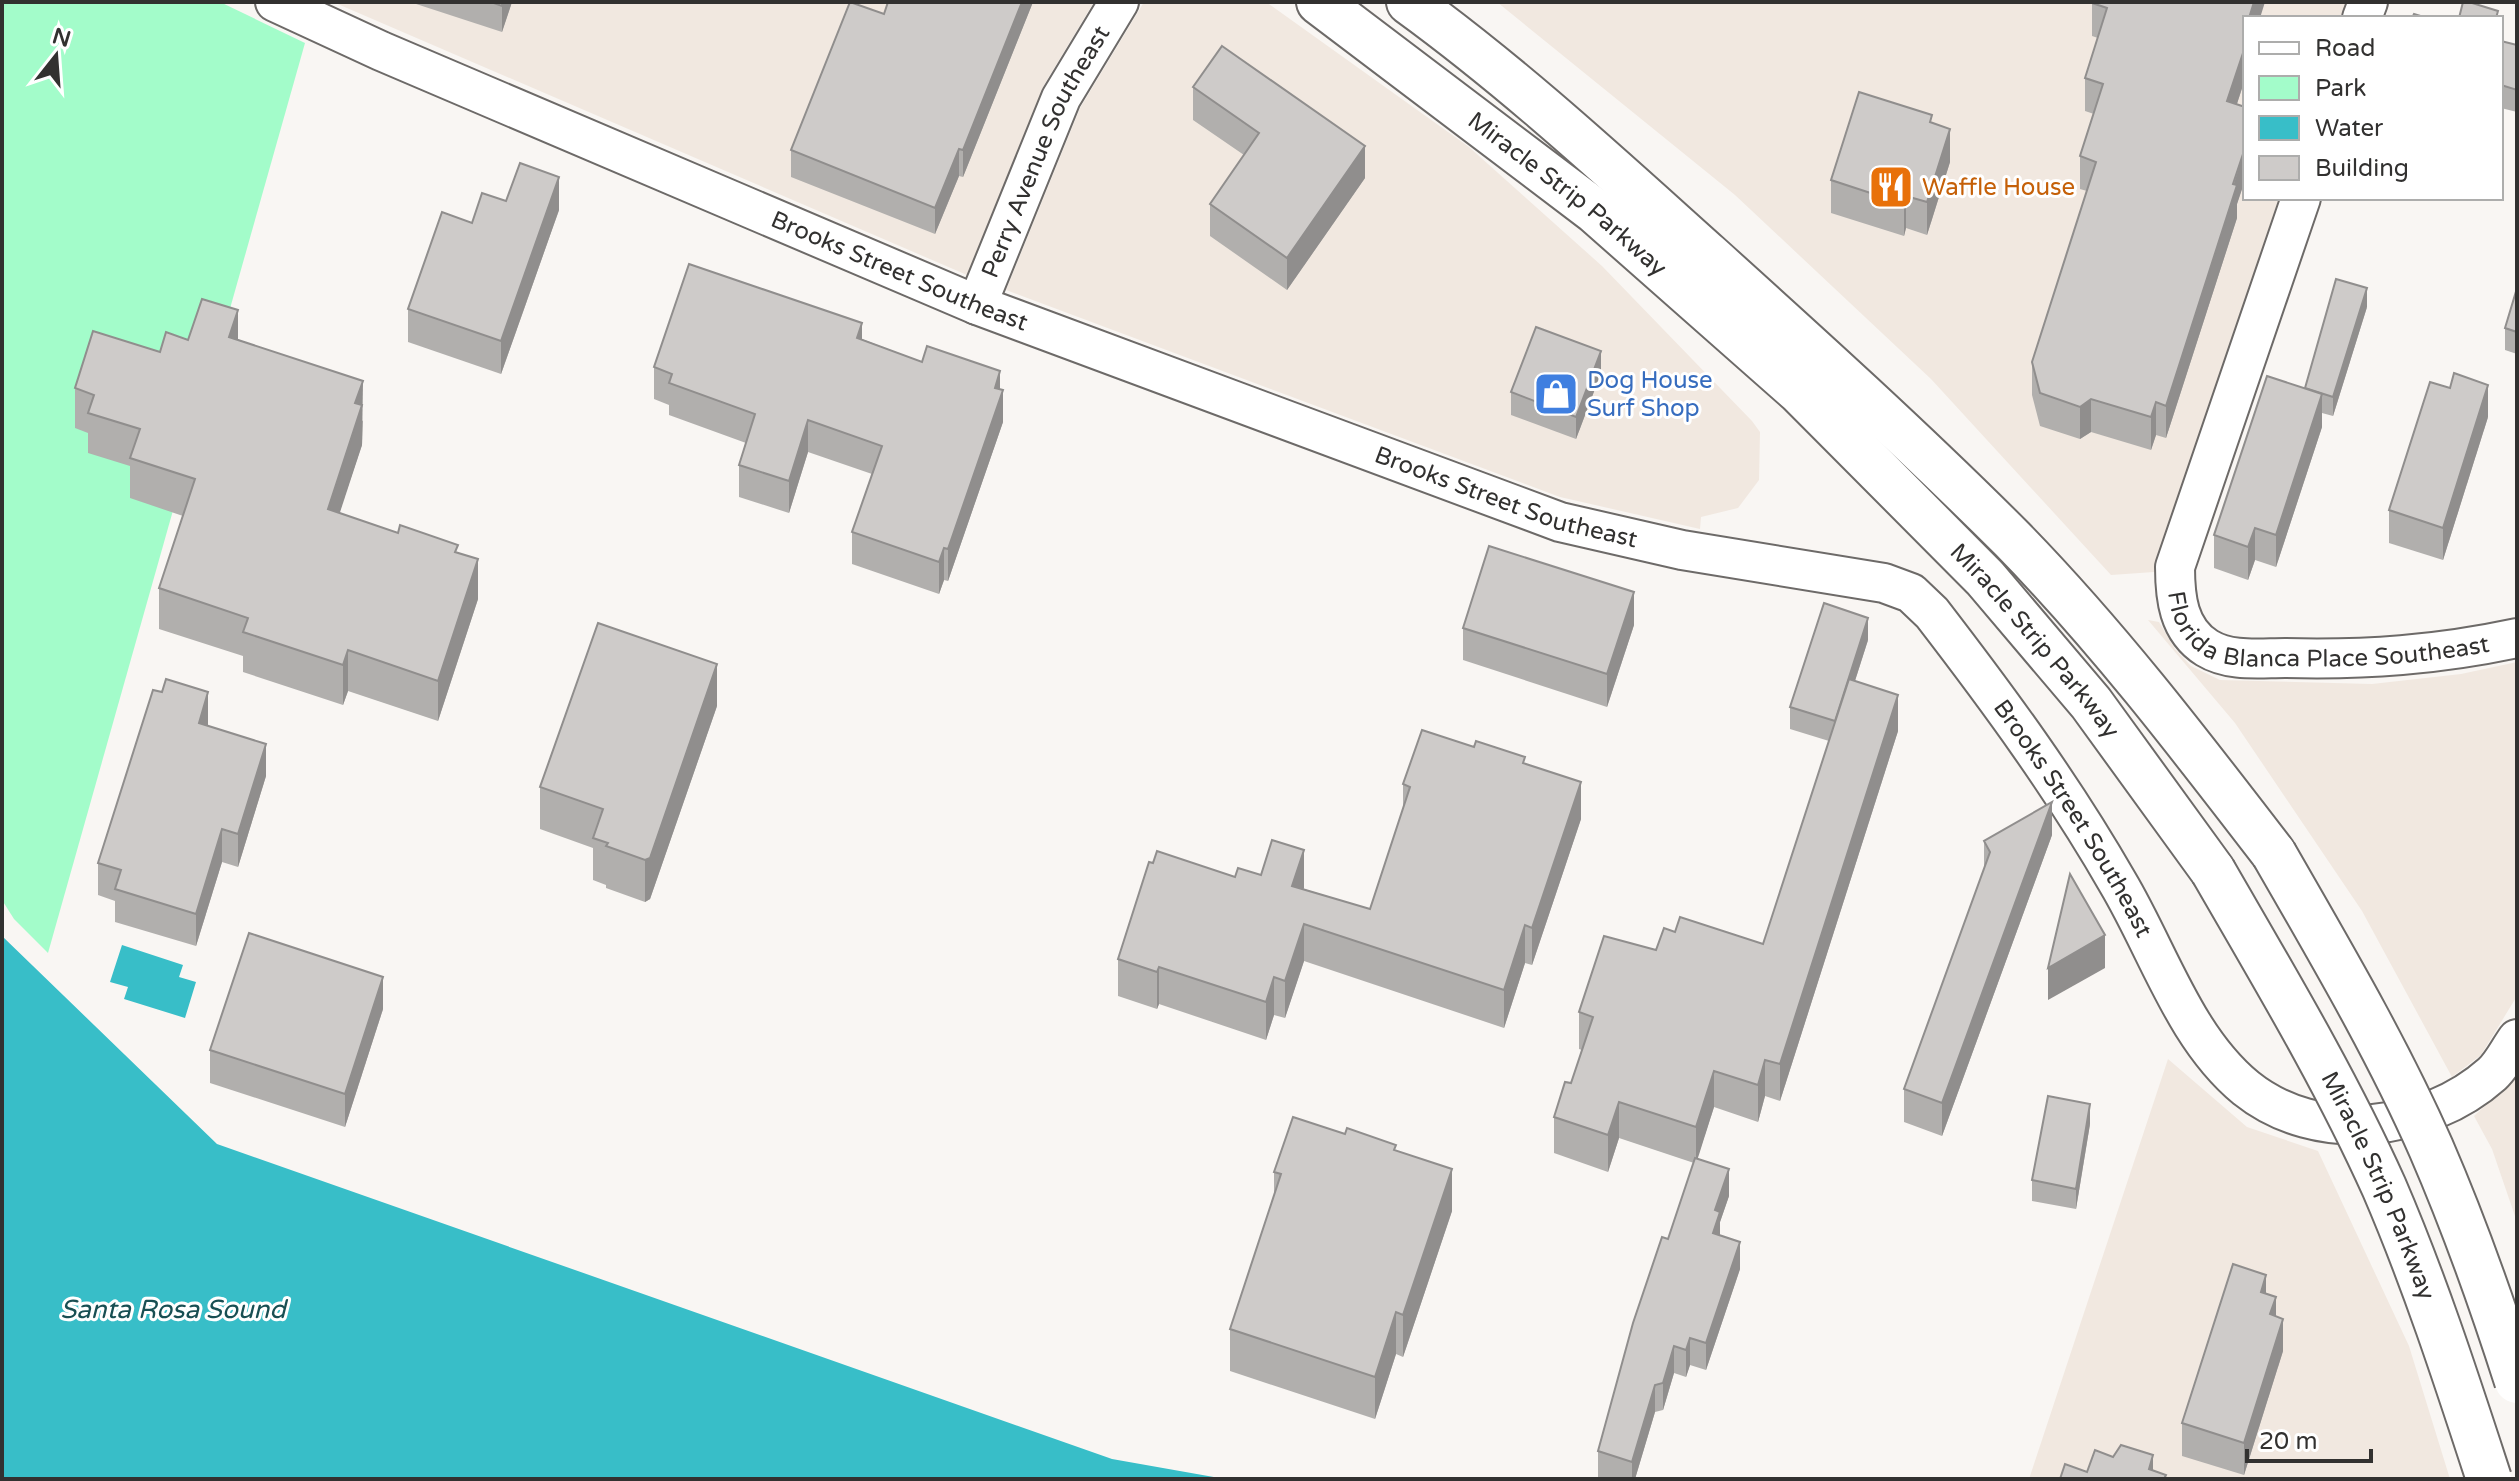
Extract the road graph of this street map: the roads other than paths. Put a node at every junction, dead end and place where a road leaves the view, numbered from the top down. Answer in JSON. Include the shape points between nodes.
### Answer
{"nodes":[{"id":1,"x":275,"y":2,"type":"edge"},
{"id":2,"x":1119,"y":2,"type":"edge"},
{"id":3,"x":1319,"y":2,"type":"edge"},
{"id":4,"x":1409,"y":2,"type":"edge"},
{"id":5,"x":2300,"y":200,"type":"edge"},
{"id":6,"x":977,"y":305,"type":"junction"},
{"id":7,"x":2517,"y":638,"type":"edge"},
{"id":8,"x":2517,"y":1039,"type":"edge"},
{"id":9,"x":2517,"y":1381,"type":"edge"},
{"id":10,"x":2489,"y":1479,"type":"edge"}],
"edges":[{"from":1,"to":6,"type":"street","name":"Brooks Street Southeast"},
{"from":2,"to":6,"type":"street","name":"Perry Avenue Southeast","via":[[1061,98]]},
{"from":3,"to":10,"type":"highway","name":"Miracle Strip Parkway","bridge":true,"via":[[1595,211],[1811,403],[1995,590],[2091,703],[2213,871],[2313,1043],[2384,1187],[2449,1355]]},
{"from":4,"to":9,"type":"highway","name":"Miracle Strip Parkway","bridge":true,"via":[[1476,50],[1613,169],[1887,419],[2014,541],[2134,677],[2274,854],[2360,1005],[2431,1148]]},
{"from":5,"to":7,"type":"street","name":"Florida Blanca Place Southeast","via":[[2175,567],[2181,617],[2206,647],[2229,657],[2374,660]]},
{"from":6,"to":8,"type":"street","name":"Brooks Street Southeast","via":[[1560,522],[1682,550],[1884,583],[1911,593],[1941,624],[2051,772],[2120,885],[2199,1035],[2246,1087],[2275,1105],[2347,1126],[2427,1115],[2495,1072]]}]}
